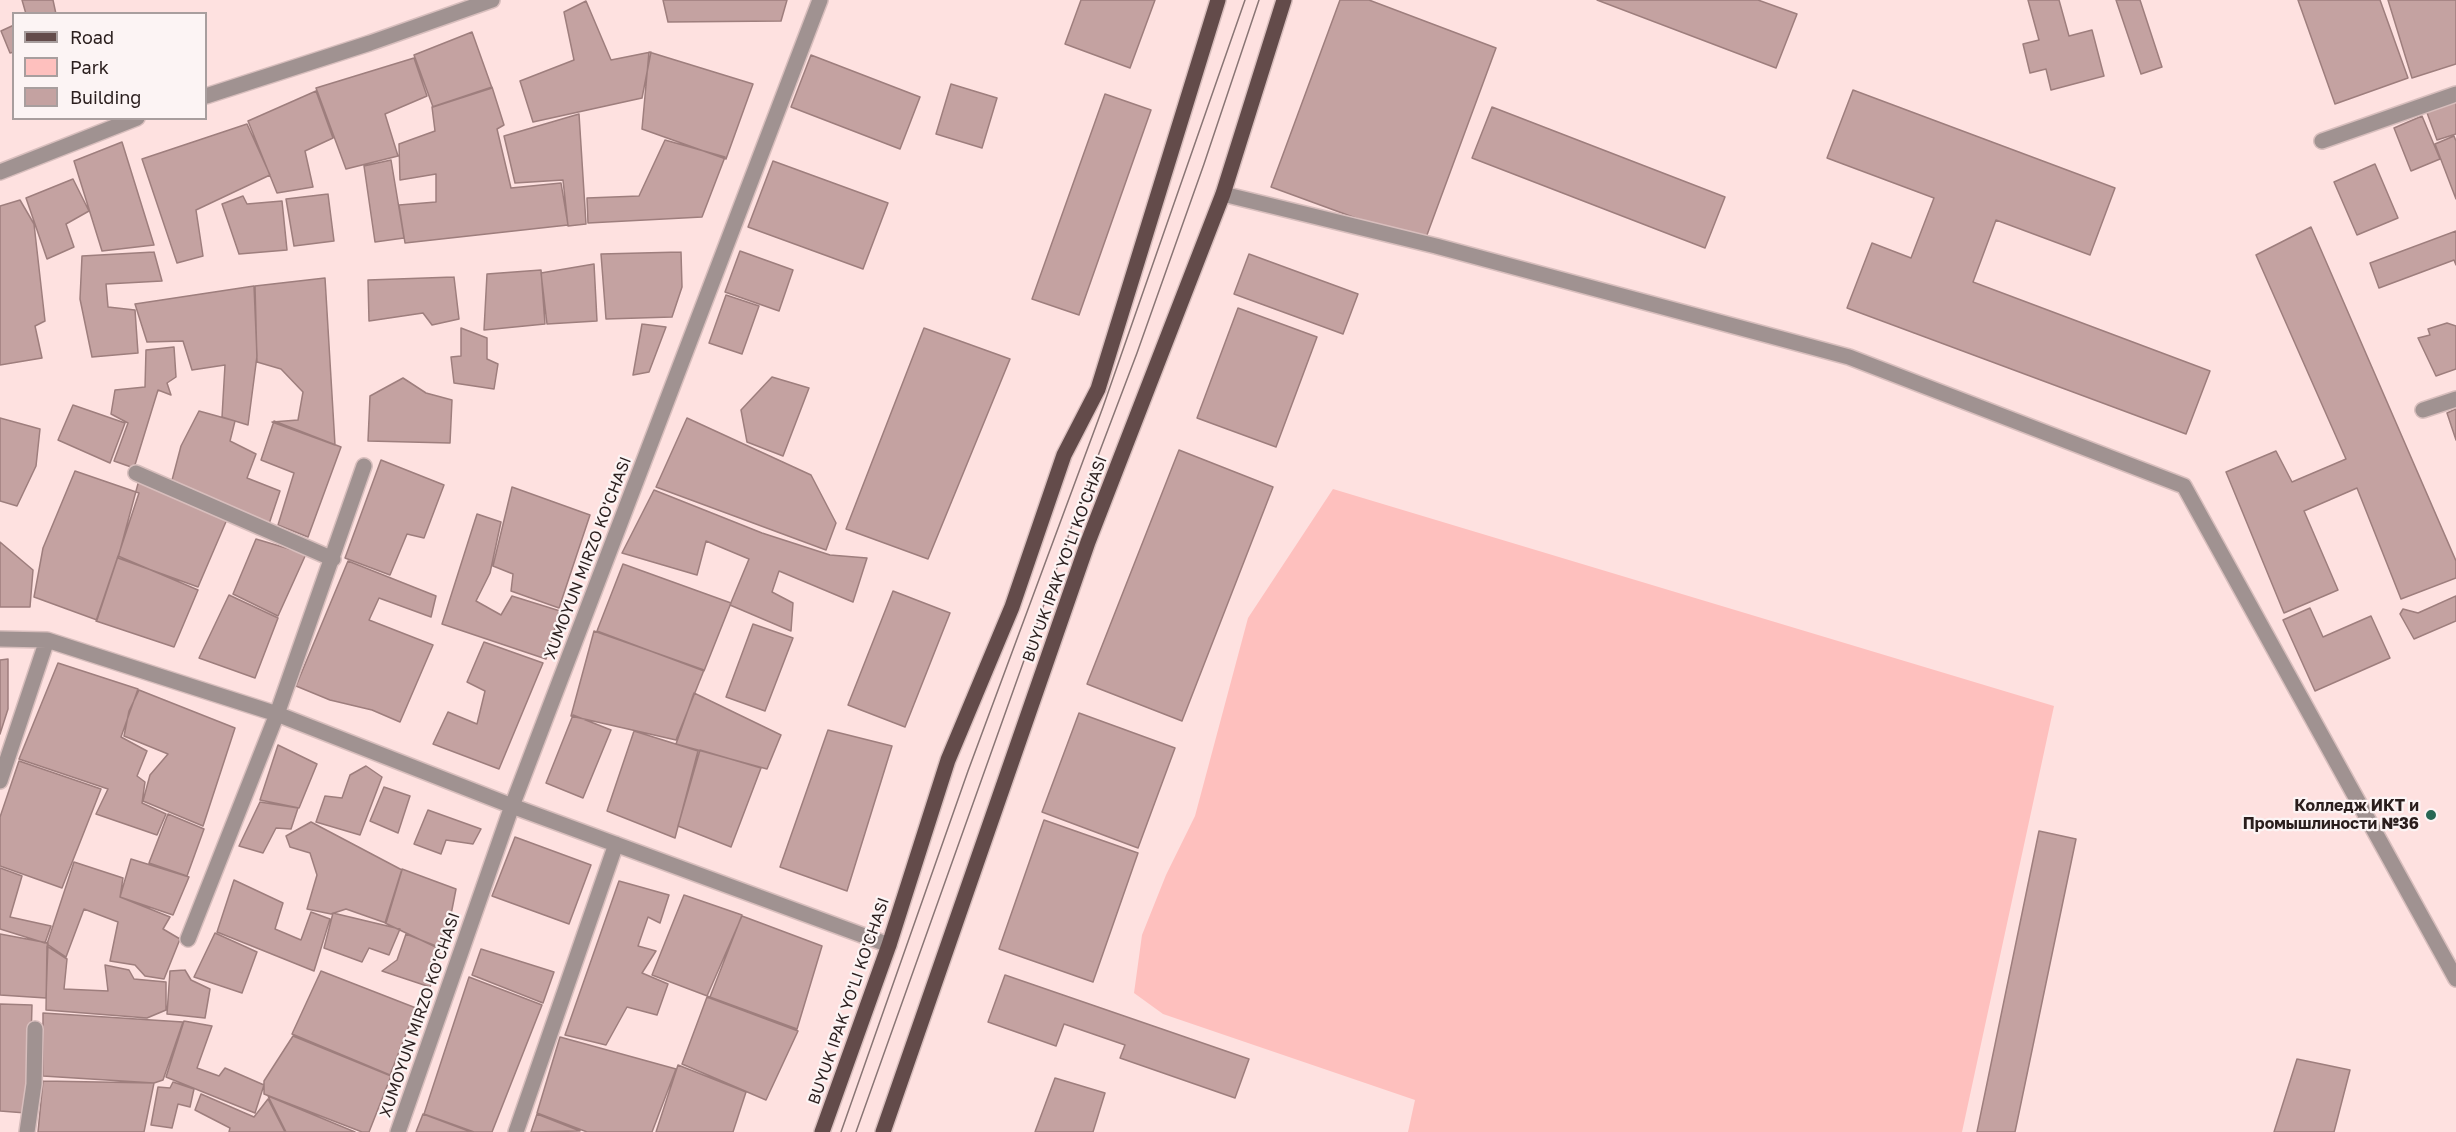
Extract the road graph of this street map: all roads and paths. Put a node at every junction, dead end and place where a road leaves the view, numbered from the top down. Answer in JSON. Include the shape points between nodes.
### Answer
{"nodes":[{"id":1,"x":492,"y":0,"type":"edge"},
{"id":2,"x":820,"y":0,"type":"edge"},
{"id":3,"x":1218,"y":0,"type":"edge"},
{"id":4,"x":1284,"y":0,"type":"edge"},
{"id":5,"x":2456,"y":94,"type":"edge"},
{"id":6,"x":207,"y":96,"type":"edge"},
{"id":7,"x":132,"y":120,"type":"edge"},
{"id":8,"x":2322,"y":141,"type":"dead end"},
{"id":9,"x":0,"y":172,"type":"edge"},
{"id":10,"x":1223,"y":194,"type":"junction"},
{"id":11,"x":2456,"y":399,"type":"edge"},
{"id":12,"x":2423,"y":410,"type":"dead end"},
{"id":13,"x":364,"y":466,"type":"dead end"},
{"id":14,"x":136,"y":473,"type":"dead end"},
{"id":15,"x":333,"y":559,"type":"junction"},
{"id":16,"x":0,"y":639,"type":"edge"},
{"id":17,"x":47,"y":640,"type":"junction"},
{"id":18,"x":277,"y":714,"type":"junction"},
{"id":19,"x":0,"y":781,"type":"edge"},
{"id":20,"x":512,"y":806,"type":"junction"},
{"id":21,"x":616,"y":844,"type":"junction"},
{"id":22,"x":188,"y":939,"type":"dead end"},
{"id":23,"x":889,"y":945,"type":"junction"},
{"id":24,"x":2456,"y":979,"type":"edge"},
{"id":25,"x":35,"y":1029,"type":"dead end"},
{"id":26,"x":27,"y":1132,"type":"edge"},
{"id":27,"x":398,"y":1132,"type":"edge"},
{"id":28,"x":516,"y":1132,"type":"edge"},
{"id":29,"x":822,"y":1132,"type":"edge"},
{"id":30,"x":883,"y":1132,"type":"edge"}],
"edges":[{"from":1,"to":6,"type":"street"},
{"from":2,"to":20,"type":"street","name":"XUMOYUN MIRZO KO'CHASI"},
{"from":3,"to":23,"type":"main road","name":"BUYUK IPAK YO'LI KO'CHASI","via":[[1098,389],[1064,455],[1012,607],[948,760]]},
{"from":4,"to":10,"type":"main road","name":"BUYUK IPAK YO'LI KO'CHASI"},
{"from":5,"to":8,"type":"street"},
{"from":7,"to":9,"type":"street"},
{"from":10,"to":24,"type":"street","via":[[1436,246],[1849,357],[2184,486]]},
{"from":10,"to":30,"type":"main road","name":"BUYUK IPAK YO'LI KO'CHASI","via":[[1088,542]]},
{"from":11,"to":12,"type":"street"},
{"from":13,"to":15,"type":"street"},
{"from":14,"to":15,"type":"street"},
{"from":15,"to":18,"type":"street"},
{"from":16,"to":17,"type":"street"},
{"from":17,"to":18,"type":"street"},
{"from":17,"to":19,"type":"street"},
{"from":18,"to":20,"type":"street"},
{"from":18,"to":22,"type":"street"},
{"from":20,"to":21,"type":"street"},
{"from":20,"to":27,"type":"street","name":"XUMOYUN MIRZO KO'CHASI"},
{"from":21,"to":23,"type":"street"},
{"from":21,"to":28,"type":"street"},
{"from":23,"to":29,"type":"main road","name":"BUYUK IPAK YO'LI KO'CHASI"},
{"from":25,"to":26,"type":"street","via":[[34,1084]]}]}
